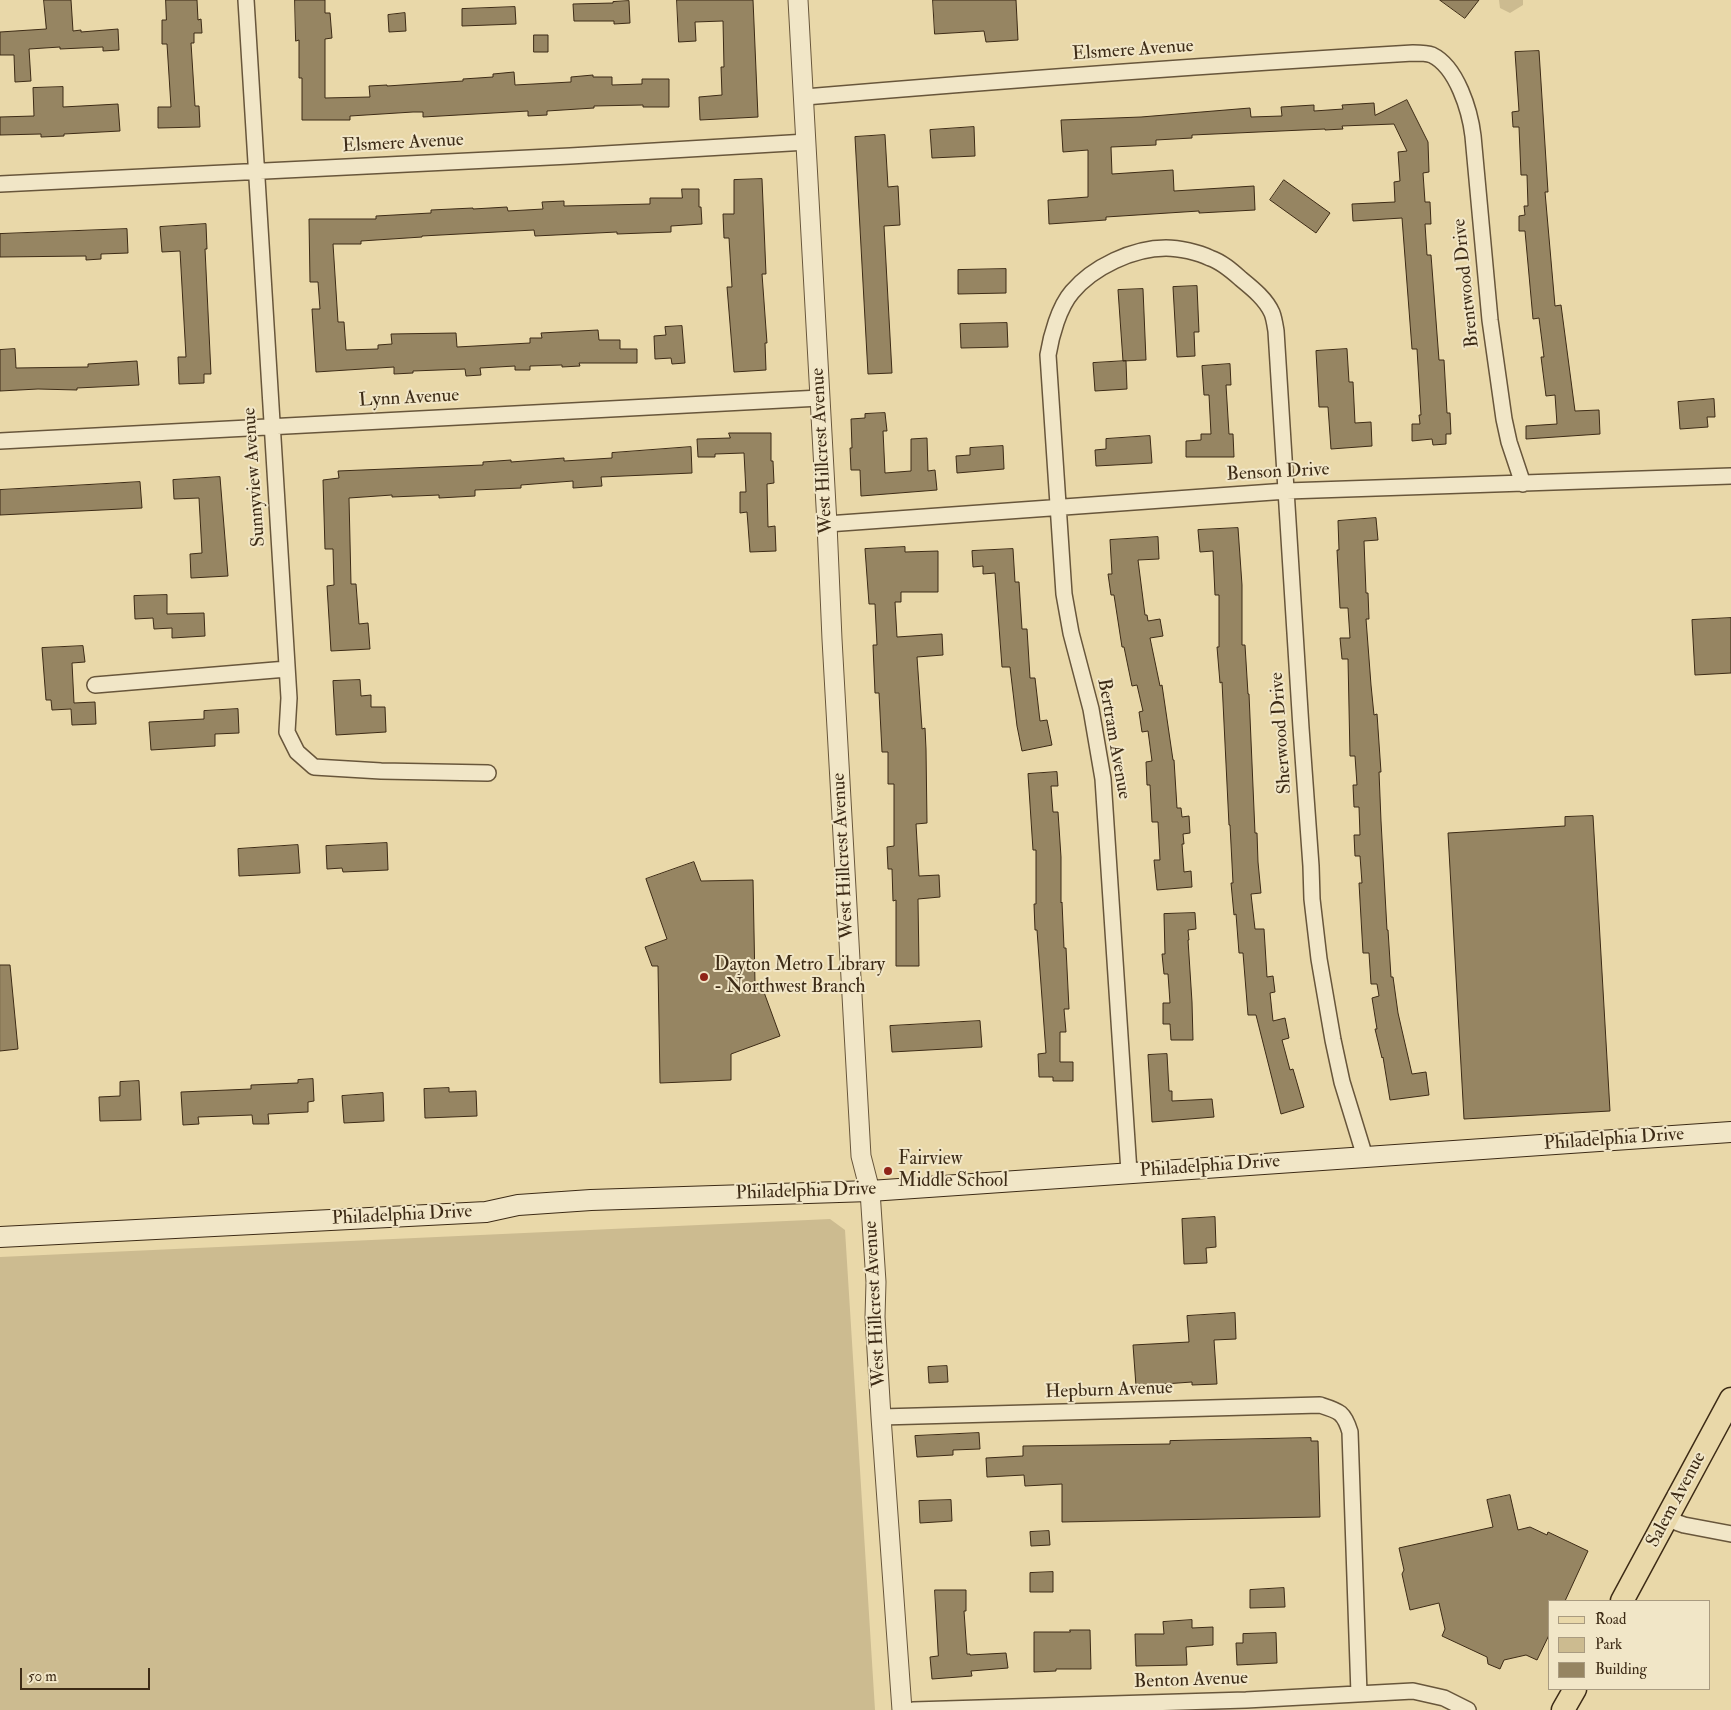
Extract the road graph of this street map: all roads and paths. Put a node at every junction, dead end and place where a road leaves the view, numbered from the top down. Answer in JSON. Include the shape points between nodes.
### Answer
{"nodes":[{"id":1,"x":246,"y":0,"type":"edge"},
{"id":2,"x":798,"y":0,"type":"edge"},
{"id":3,"x":1454,"y":78,"type":"joint"},
{"id":4,"x":805,"y":97,"type":"junction"},
{"id":5,"x":807,"y":142,"type":"junction"},
{"id":6,"x":257,"y":171,"type":"junction"},
{"id":7,"x":0,"y":184,"type":"edge"},
{"id":8,"x":1266,"y":303,"type":"joint"},
{"id":9,"x":820,"y":398,"type":"junction"},
{"id":10,"x":272,"y":426,"type":"junction"},
{"id":11,"x":0,"y":441,"type":"edge"},
{"id":12,"x":1731,"y":476,"type":"edge"},
{"id":13,"x":1522,"y":484,"type":"junction"},
{"id":14,"x":1287,"y":492,"type":"junction"},
{"id":15,"x":1058,"y":507,"type":"junction"},
{"id":16,"x":827,"y":524,"type":"junction"},
{"id":17,"x":287,"y":669,"type":"junction"},
{"id":18,"x":95,"y":685,"type":"dead end"},
{"id":19,"x":488,"y":773,"type":"dead end"},
{"id":20,"x":1731,"y":1132,"type":"edge"},
{"id":21,"x":1365,"y":1157,"type":"junction"},
{"id":22,"x":1129,"y":1172,"type":"junction"},
{"id":23,"x":870,"y":1191,"type":"junction"},
{"id":24,"x":0,"y":1237,"type":"edge"},
{"id":25,"x":1729,"y":1405,"type":"edge"},
{"id":26,"x":881,"y":1417,"type":"junction"},
{"id":27,"x":1668,"y":1519,"type":"junction"},
{"id":28,"x":1731,"y":1534,"type":"edge"},
{"id":29,"x":1623,"y":1600,"type":"edge"},
{"id":30,"x":1574,"y":1690,"type":"edge"},
{"id":31,"x":1359,"y":1694,"type":"junction"},
{"id":32,"x":902,"y":1710,"type":"edge"},
{"id":33,"x":913,"y":1710,"type":"edge"},
{"id":34,"x":1468,"y":1710,"type":"edge"},
{"id":35,"x":1563,"y":1710,"type":"edge"}],
"edges":[{"from":1,"to":6,"type":"street","name":"Sunnyview Avenue"},
{"from":2,"to":4,"type":"street","name":"West Hillcrest Avenue"},
{"from":3,"to":4,"type":"street","name":"Elsmere Avenue","via":[[1431,54],[1413,53]]},
{"from":3,"to":13,"type":"street","name":"Brentwood Drive","via":[[1470,114],[1474,136],[1491,329],[1504,420]]},
{"from":4,"to":5,"type":"street","name":"West Hillcrest Avenue"},
{"from":5,"to":6,"type":"street","name":"Elsmere Avenue"},
{"from":5,"to":9,"type":"street","name":"West Hillcrest Avenue"},
{"from":6,"to":7,"type":"street","name":"Elsmere Avenue"},
{"from":6,"to":10,"type":"street","name":"Sunnyview Avenue"},
{"from":8,"to":14,"type":"street","name":"Sherwood Drive","via":[[1276,331]]},
{"from":8,"to":15,"type":"street","name":"Bertram Avenue","via":[[1226,266],[1210,258],[1166,248],[1116,259],[1070,293],[1058,317],[1048,356]]},
{"from":9,"to":10,"type":"street","name":"Lynn Avenue"},
{"from":9,"to":16,"type":"street","name":"West Hillcrest Avenue"},
{"from":10,"to":11,"type":"street","name":"Lynn Avenue"},
{"from":10,"to":17,"type":"street","name":"Sunnyview Avenue"},
{"from":12,"to":13,"type":"street","name":"Benson Drive"},
{"from":13,"to":14,"type":"street","name":"Benson Drive"},
{"from":14,"to":15,"type":"street","name":"Benson Drive"},
{"from":14,"to":21,"type":"street","name":"Sherwood Drive","via":[[1312,899],[1319,959],[1342,1082]]},
{"from":15,"to":16,"type":"street","name":"Benson Drive"},
{"from":15,"to":22,"type":"street","name":"Bertram Avenue","via":[[1064,594],[1091,709],[1103,779]]},
{"from":16,"to":23,"type":"street","name":"West Hillcrest Avenue","via":[[861,1156]]},
{"from":17,"to":18,"type":"street"},
{"from":17,"to":19,"type":"street","name":"Sunnyview Avenue","via":[[287,732],[298,752],[314,767]]},
{"from":20,"to":21,"type":"main road","name":"Philadelphia Drive"},
{"from":21,"to":22,"type":"main road","name":"Philadelphia Drive"},
{"from":22,"to":23,"type":"main road","name":"Philadelphia Drive"},
{"from":23,"to":24,"type":"main road","name":"Philadelphia Drive","via":[[591,1200],[518,1205],[486,1212]]},
{"from":23,"to":26,"type":"street","name":"West Hillcrest Avenue"},
{"from":25,"to":27,"type":"main road","name":"Salem Avenue"},
{"from":26,"to":31,"type":"street","name":"Hepburn Avenue","via":[[1320,1405],[1336,1410],[1346,1419],[1350,1432]]},
{"from":26,"to":32,"type":"street","name":"West Hillcrest Avenue"},
{"from":27,"to":28,"type":"street","via":[[1684,1526]]},
{"from":27,"to":29,"type":"main road","name":"Salem Avenue"},
{"from":30,"to":35,"type":"main road"},
{"from":31,"to":33,"type":"street","name":"Benton Avenue"},
{"from":31,"to":34,"type":"street","name":"Benton Avenue","via":[[1413,1690],[1444,1698]]}]}
